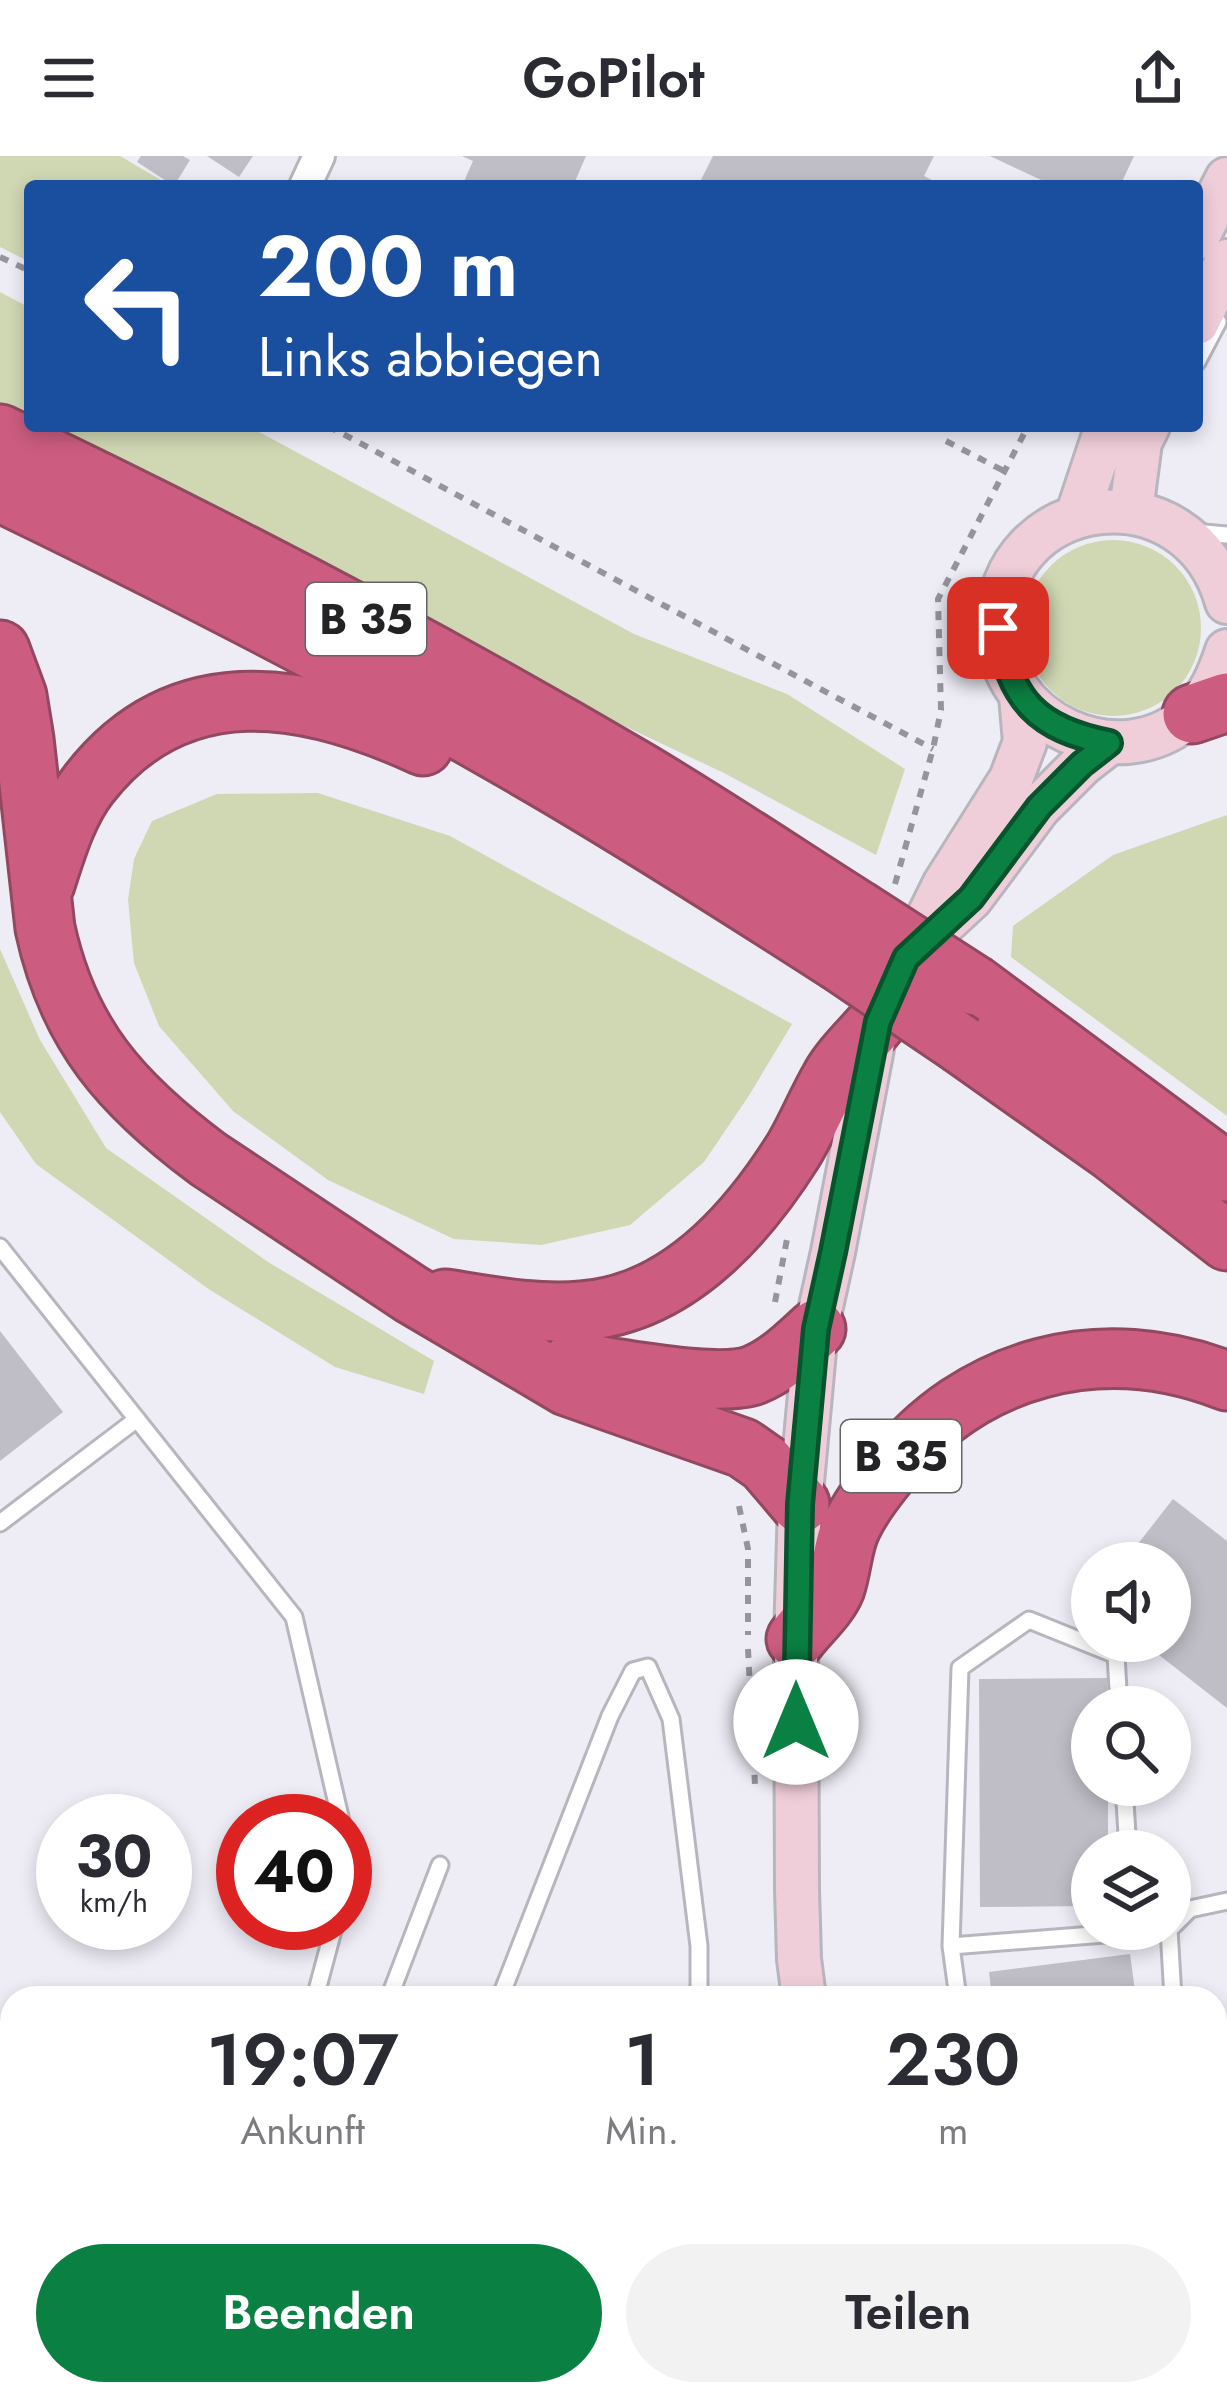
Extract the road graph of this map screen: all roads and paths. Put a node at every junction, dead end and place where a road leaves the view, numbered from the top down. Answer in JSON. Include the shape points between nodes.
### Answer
{"nodes":[{"id":1,"x":1227,"y":179,"type":"edge"},
{"id":2,"x":1203,"y":226,"type":"edge"},
{"id":3,"x":1227,"y":261,"type":"edge"},
{"id":4,"x":1227,"y":305,"type":"edge"},
{"id":5,"x":1203,"y":311,"type":"edge"},
{"id":6,"x":1203,"y":351,"type":"edge"},
{"id":7,"x":339,"y":432,"type":"edge"},
{"id":8,"x":1104,"y":432,"type":"edge"},
{"id":9,"x":1145,"y":432,"type":"edge"},
{"id":10,"x":0,"y":434,"type":"edge"},
{"id":11,"x":946,"y":441,"type":"dead end"},
{"id":12,"x":1004,"y":471,"type":"dead end"},
{"id":13,"x":0,"y":492,"type":"edge"},
{"id":14,"x":1131,"y":511,"type":"junction"},
{"id":15,"x":1077,"y":516,"type":"junction"},
{"id":16,"x":1180,"y":531,"type":"junction"},
{"id":17,"x":1227,"y":535,"type":"edge"},
{"id":18,"x":1227,"y":602,"type":"edge"},
{"id":19,"x":0,"y":650,"type":"edge"},
{"id":20,"x":1227,"y":652,"type":"edge"},
{"id":21,"x":1021,"y":696,"type":"junction"},
{"id":22,"x":1209,"y":708,"type":"edge"},
{"id":23,"x":1109,"y":743,"type":"junction"},
{"id":24,"x":933,"y":749,"type":"dead end"},
{"id":25,"x":540,"y":776,"type":"junction"},
{"id":26,"x":42,"y":894,"type":"junction"},
{"id":27,"x":848,"y":935,"type":"junction"},
{"id":28,"x":906,"y":958,"type":"junction"},
{"id":29,"x":878,"y":1022,"type":"junction"},
{"id":30,"x":1225,"y":1170,"type":"edge"},
{"id":31,"x":1227,"y":1240,"type":"edge"},
{"id":32,"x":0,"y":1247,"type":"edge"},
{"id":33,"x":411,"y":1294,"type":"junction"},
{"id":34,"x":816,"y":1329,"type":"junction"},
{"id":35,"x":504,"y":1347,"type":"junction"},
{"id":36,"x":1227,"y":1381,"type":"edge"},
{"id":37,"x":137,"y":1419,"type":"junction"},
{"id":38,"x":800,"y":1504,"type":"junction"},
{"id":39,"x":0,"y":1523,"type":"edge"},
{"id":40,"x":796,"y":1639,"type":"junction"},
{"id":41,"x":1118,"y":1686,"type":"edge"},
{"id":42,"x":335,"y":1794,"type":"edge"},
{"id":43,"x":440,"y":1865,"type":"dead end"},
{"id":44,"x":1227,"y":1900,"type":"edge"},
{"id":45,"x":1191,"y":1909,"type":"edge"},
{"id":46,"x":1071,"y":1935,"type":"edge"},
{"id":47,"x":951,"y":1946,"type":"junction"},
{"id":48,"x":327,"y":1950,"type":"edge"},
{"id":49,"x":1171,"y":1950,"type":"edge"},
{"id":50,"x":317,"y":1986,"type":"edge"},
{"id":51,"x":394,"y":1986,"type":"edge"},
{"id":52,"x":505,"y":1986,"type":"edge"},
{"id":53,"x":699,"y":1986,"type":"edge"},
{"id":54,"x":802,"y":1986,"type":"edge"},
{"id":55,"x":956,"y":1986,"type":"edge"},
{"id":56,"x":1172,"y":1986,"type":"edge"}],
"edges":[{"from":1,"to":2,"type":"street"},
{"from":3,"to":5,"type":"street"},
{"from":4,"to":6,"type":"lane"},
{"from":7,"to":24,"type":"path"},
{"from":8,"to":15,"type":"street"},
{"from":9,"to":14,"type":"street"},
{"from":10,"to":27,"type":"highway","number":"B 35","via":[[203,533],[637,770]]},
{"from":11,"to":12,"type":"path"},
{"from":13,"to":25,"type":"highway","number":"B 35"},
{"from":14,"to":15,"type":"street"},
{"from":14,"to":16,"type":"street"},
{"from":15,"to":21,"type":"street","via":[[1019,559],[1003,592],[1000,646]]},
{"from":16,"to":17,"type":"lane"},
{"from":16,"to":18,"type":"street","via":[[1204,553]]},
{"from":19,"to":26,"type":"highway","number":"B 35","via":[[16,696]]},
{"from":20,"to":22,"type":"street"},
{"from":21,"to":23,"type":"street","via":[[1045,721]]},
{"from":21,"to":28,"type":"street","via":[[1025,742],[1011,779]]},
{"from":22,"to":23,"type":"street","via":[[1139,741]]},
{"from":23,"to":28,"type":"street","via":[[1039,807],[971,898]]},
{"from":25,"to":26,"type":"highway","number":"B 35","via":[[442,754],[322,708],[276,700],[197,708],[140,735],[88,786]]},
{"from":25,"to":27,"type":"highway","number":"B 35","via":[[694,868]]},
{"from":26,"to":33,"type":"highway","number":"B 35","via":[[64,995],[121,1084],[208,1159]]},
{"from":27,"to":30,"type":"highway","number":"B 35","bridge":true,"via":[[976,986]]},
{"from":27,"to":31,"type":"highway","number":"B 35","bridge":true,"via":[[962,1045]]},
{"from":28,"to":29,"type":"street"},
{"from":29,"to":33,"type":"highway","number":"B 35","via":[[833,1074],[748,1215],[664,1286],[585,1311]]},
{"from":29,"to":34,"type":"street"},
{"from":32,"to":37,"type":"lane"},
{"from":33,"to":35,"type":"highway","number":"B 35"},
{"from":34,"to":35,"type":"highway","number":"B 35","via":[[751,1377],[722,1379]]},
{"from":34,"to":38,"type":"street"},
{"from":35,"to":38,"type":"highway","number":"B 35","via":[[567,1386],[743,1448]]},
{"from":36,"to":40,"type":"highway","number":"B 35","via":[[1132,1357],[1087,1358],[1040,1367],[957,1404],[875,1488],[850,1528],[834,1592]]},
{"from":37,"to":39,"type":"lane"},
{"from":37,"to":42,"type":"lane","via":[[294,1617]]},
{"from":38,"to":40,"type":"street"},
{"from":40,"to":54,"type":"street"},
{"from":41,"to":47,"type":"lane","via":[[1116,1655],[1029,1620],[960,1668]]},
{"from":43,"to":51,"type":"lane"},
{"from":44,"to":45,"type":"lane"},
{"from":46,"to":47,"type":"lane"},
{"from":47,"to":55,"type":"lane"},
{"from":48,"to":50,"type":"lane"},
{"from":49,"to":56,"type":"lane"},
{"from":52,"to":53,"type":"lane","via":[[610,1715],[633,1671],[648,1667],[671,1719]]}]}
